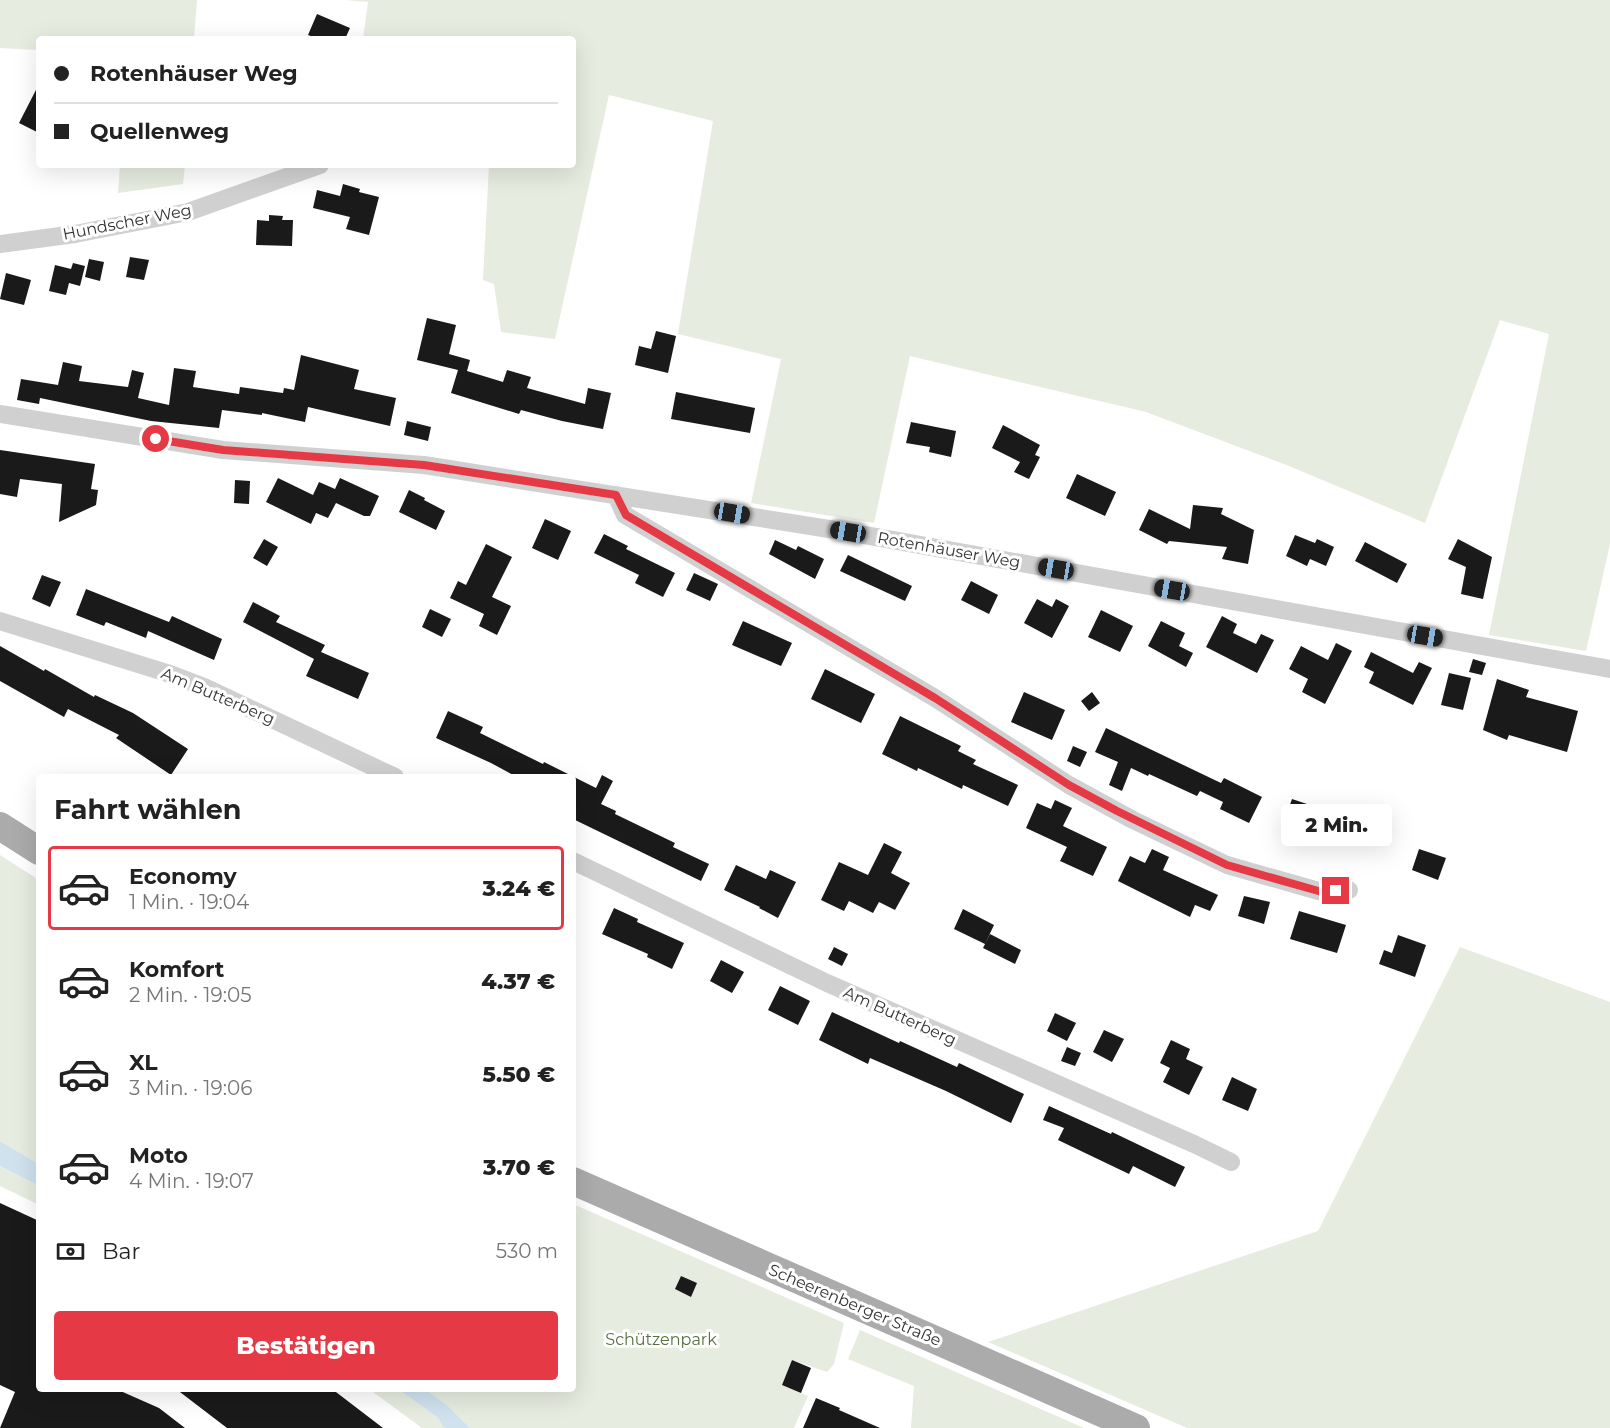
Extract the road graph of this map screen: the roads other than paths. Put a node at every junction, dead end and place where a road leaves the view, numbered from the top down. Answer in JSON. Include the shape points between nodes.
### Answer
{"nodes":[{"id":1,"x":312,"y":168,"type":"edge"},
{"id":2,"x":0,"y":244,"type":"edge"},
{"id":3,"x":0,"y":414,"type":"edge"},
{"id":4,"x":616,"y":495,"type":"junction"},
{"id":5,"x":0,"y":621,"type":"edge"},
{"id":6,"x":1610,"y":669,"type":"edge"},
{"id":7,"x":389,"y":774,"type":"edge"},
{"id":8,"x":0,"y":826,"type":"edge"},
{"id":9,"x":36,"y":849,"type":"edge"},
{"id":10,"x":576,"y":862,"type":"edge"},
{"id":11,"x":1349,"y":890,"type":"dead end"},
{"id":12,"x":1231,"y":1162,"type":"dead end"},
{"id":13,"x":576,"y":1182,"type":"edge"},
{"id":14,"x":1136,"y":1428,"type":"edge"}],
"edges":[{"from":1,"to":2,"type":"street","name":"Hundscher Weg","via":[[188,212]]},
{"from":3,"to":4,"type":"street","name":"Rotenhäuser Weg","via":[[223,450],[424,465]]},
{"from":4,"to":6,"type":"street","name":"Rotenhäuser Weg","via":[[848,532]]},
{"from":4,"to":11,"type":"street","via":[[626,515],[1133,820],[1227,865],[1322,892]]},
{"from":5,"to":7,"type":"street","name":"Am Butterberg","via":[[204,687]]},
{"from":8,"to":9,"type":"main road"},
{"from":10,"to":12,"type":"street","name":"Am Butterberg","via":[[826,983]]},
{"from":13,"to":14,"type":"main road","name":"Scheerenberger Straße"}]}
